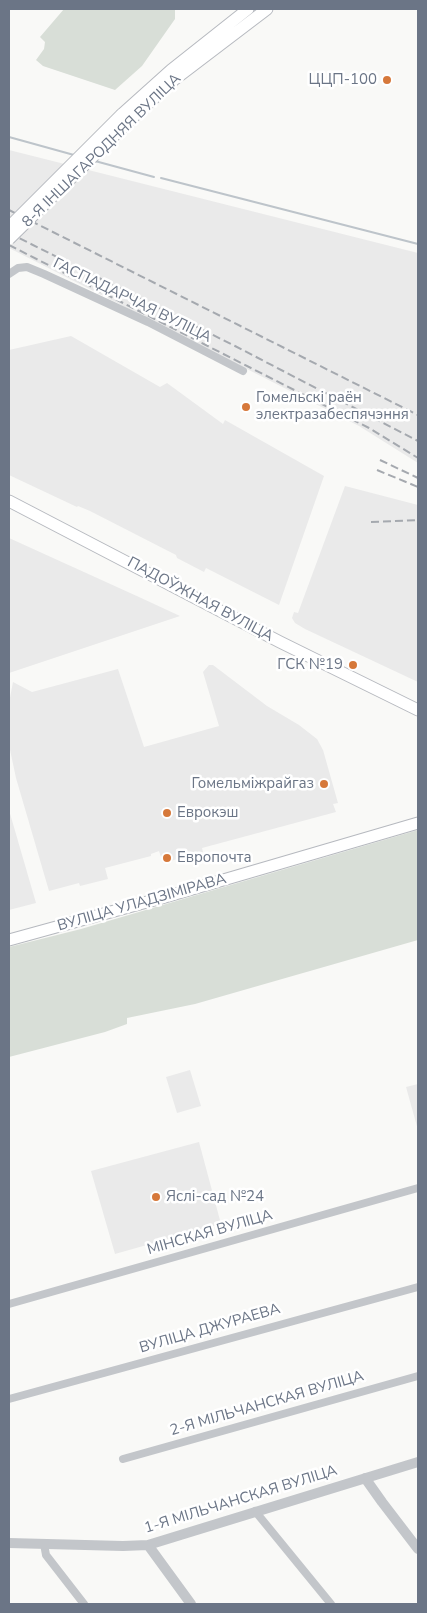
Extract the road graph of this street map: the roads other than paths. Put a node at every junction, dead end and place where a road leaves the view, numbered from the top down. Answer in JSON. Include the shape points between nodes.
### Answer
{"nodes":[{"id":1,"x":248,"y":9,"type":"edge"},
{"id":2,"x":267,"y":9,"type":"edge"},
{"id":3,"x":213,"y":43,"type":"junction"},
{"id":4,"x":126,"y":118,"type":"junction"},
{"id":5,"x":9,"y":227,"type":"edge"},
{"id":6,"x":9,"y":239,"type":"edge"},
{"id":7,"x":9,"y":274,"type":"edge"},
{"id":8,"x":243,"y":371,"type":"dead end"},
{"id":9,"x":9,"y":501,"type":"edge"},
{"id":10,"x":418,"y":710,"type":"edge"},
{"id":11,"x":418,"y":823,"type":"edge"},
{"id":12,"x":9,"y":940,"type":"edge"},
{"id":13,"x":418,"y":1188,"type":"edge"},
{"id":14,"x":418,"y":1287,"type":"edge"},
{"id":15,"x":9,"y":1304,"type":"edge"},
{"id":16,"x":418,"y":1376,"type":"edge"},
{"id":17,"x":9,"y":1399,"type":"edge"},
{"id":18,"x":123,"y":1459,"type":"dead end"},
{"id":19,"x":418,"y":1462,"type":"edge"},
{"id":20,"x":366,"y":1478,"type":"junction"},
{"id":21,"x":255,"y":1512,"type":"junction"},
{"id":22,"x":9,"y":1543,"type":"edge"},
{"id":23,"x":44,"y":1544,"type":"junction"},
{"id":24,"x":148,"y":1545,"type":"junction"},
{"id":25,"x":418,"y":1549,"type":"edge"},
{"id":26,"x":84,"y":1604,"type":"edge"},
{"id":27,"x":191,"y":1604,"type":"edge"},
{"id":28,"x":331,"y":1604,"type":"edge"}],
"edges":[{"from":1,"to":3,"type":"main road","name":"8-Я ІНШАГАРОДНЯЯ ВУЛІЦА"},
{"from":2,"to":3,"type":"main road","name":"8-Я ІНШАГАРОДНЯЯ ВУЛІЦА"},
{"from":3,"to":4,"type":"main road","name":"8-Я ІНШАГАРОДНЯЯ ВУЛІЦА","via":[[147,90]]},
{"from":4,"to":5,"type":"main road","name":"8-Я ІНШАГАРОДНЯЯ ВУЛІЦА","bridge":true},
{"from":4,"to":6,"type":"main road","name":"8-Я ІНШАГАРОДНЯЯ ВУЛІЦА","bridge":true},
{"from":7,"to":8,"type":"street","name":"ГАСПАДАРЧАЯ ВУЛІЦА","via":[[26,267],[44,274]]},
{"from":9,"to":10,"type":"main road","name":"ПАДОЎЖНАЯ ВУЛІЦА"},
{"from":11,"to":12,"type":"main road","name":"ВУЛІЦА УЛАДЗІМІРАВА"},
{"from":13,"to":15,"type":"street","name":"МІНСКАЯ ВУЛІЦА"},
{"from":14,"to":17,"type":"street","name":"ВУЛІЦА ДЖУРАЕВА"},
{"from":16,"to":18,"type":"street","name":"2-Я МІЛЬЧАНСКАЯ ВУЛІЦА"},
{"from":19,"to":20,"type":"street","name":"1-Я МІЛЬЧАНСКАЯ ВУЛІЦА"},
{"from":20,"to":21,"type":"street","name":"1-Я МІЛЬЧАНСКАЯ ВУЛІЦА"},
{"from":20,"to":25,"type":"street"},
{"from":21,"to":24,"type":"street","name":"1-Я МІЛЬЧАНСКАЯ ВУЛІЦА"},
{"from":21,"to":28,"type":"street"},
{"from":22,"to":23,"type":"street","name":"1-Я МІЛЬЧАНСКАЯ ВУЛІЦА"},
{"from":23,"to":24,"type":"street","name":"1-Я МІЛЬЧАНСКАЯ ВУЛІЦА"},
{"from":23,"to":26,"type":"street","via":[[49,1560]]},
{"from":24,"to":27,"type":"street"}]}
